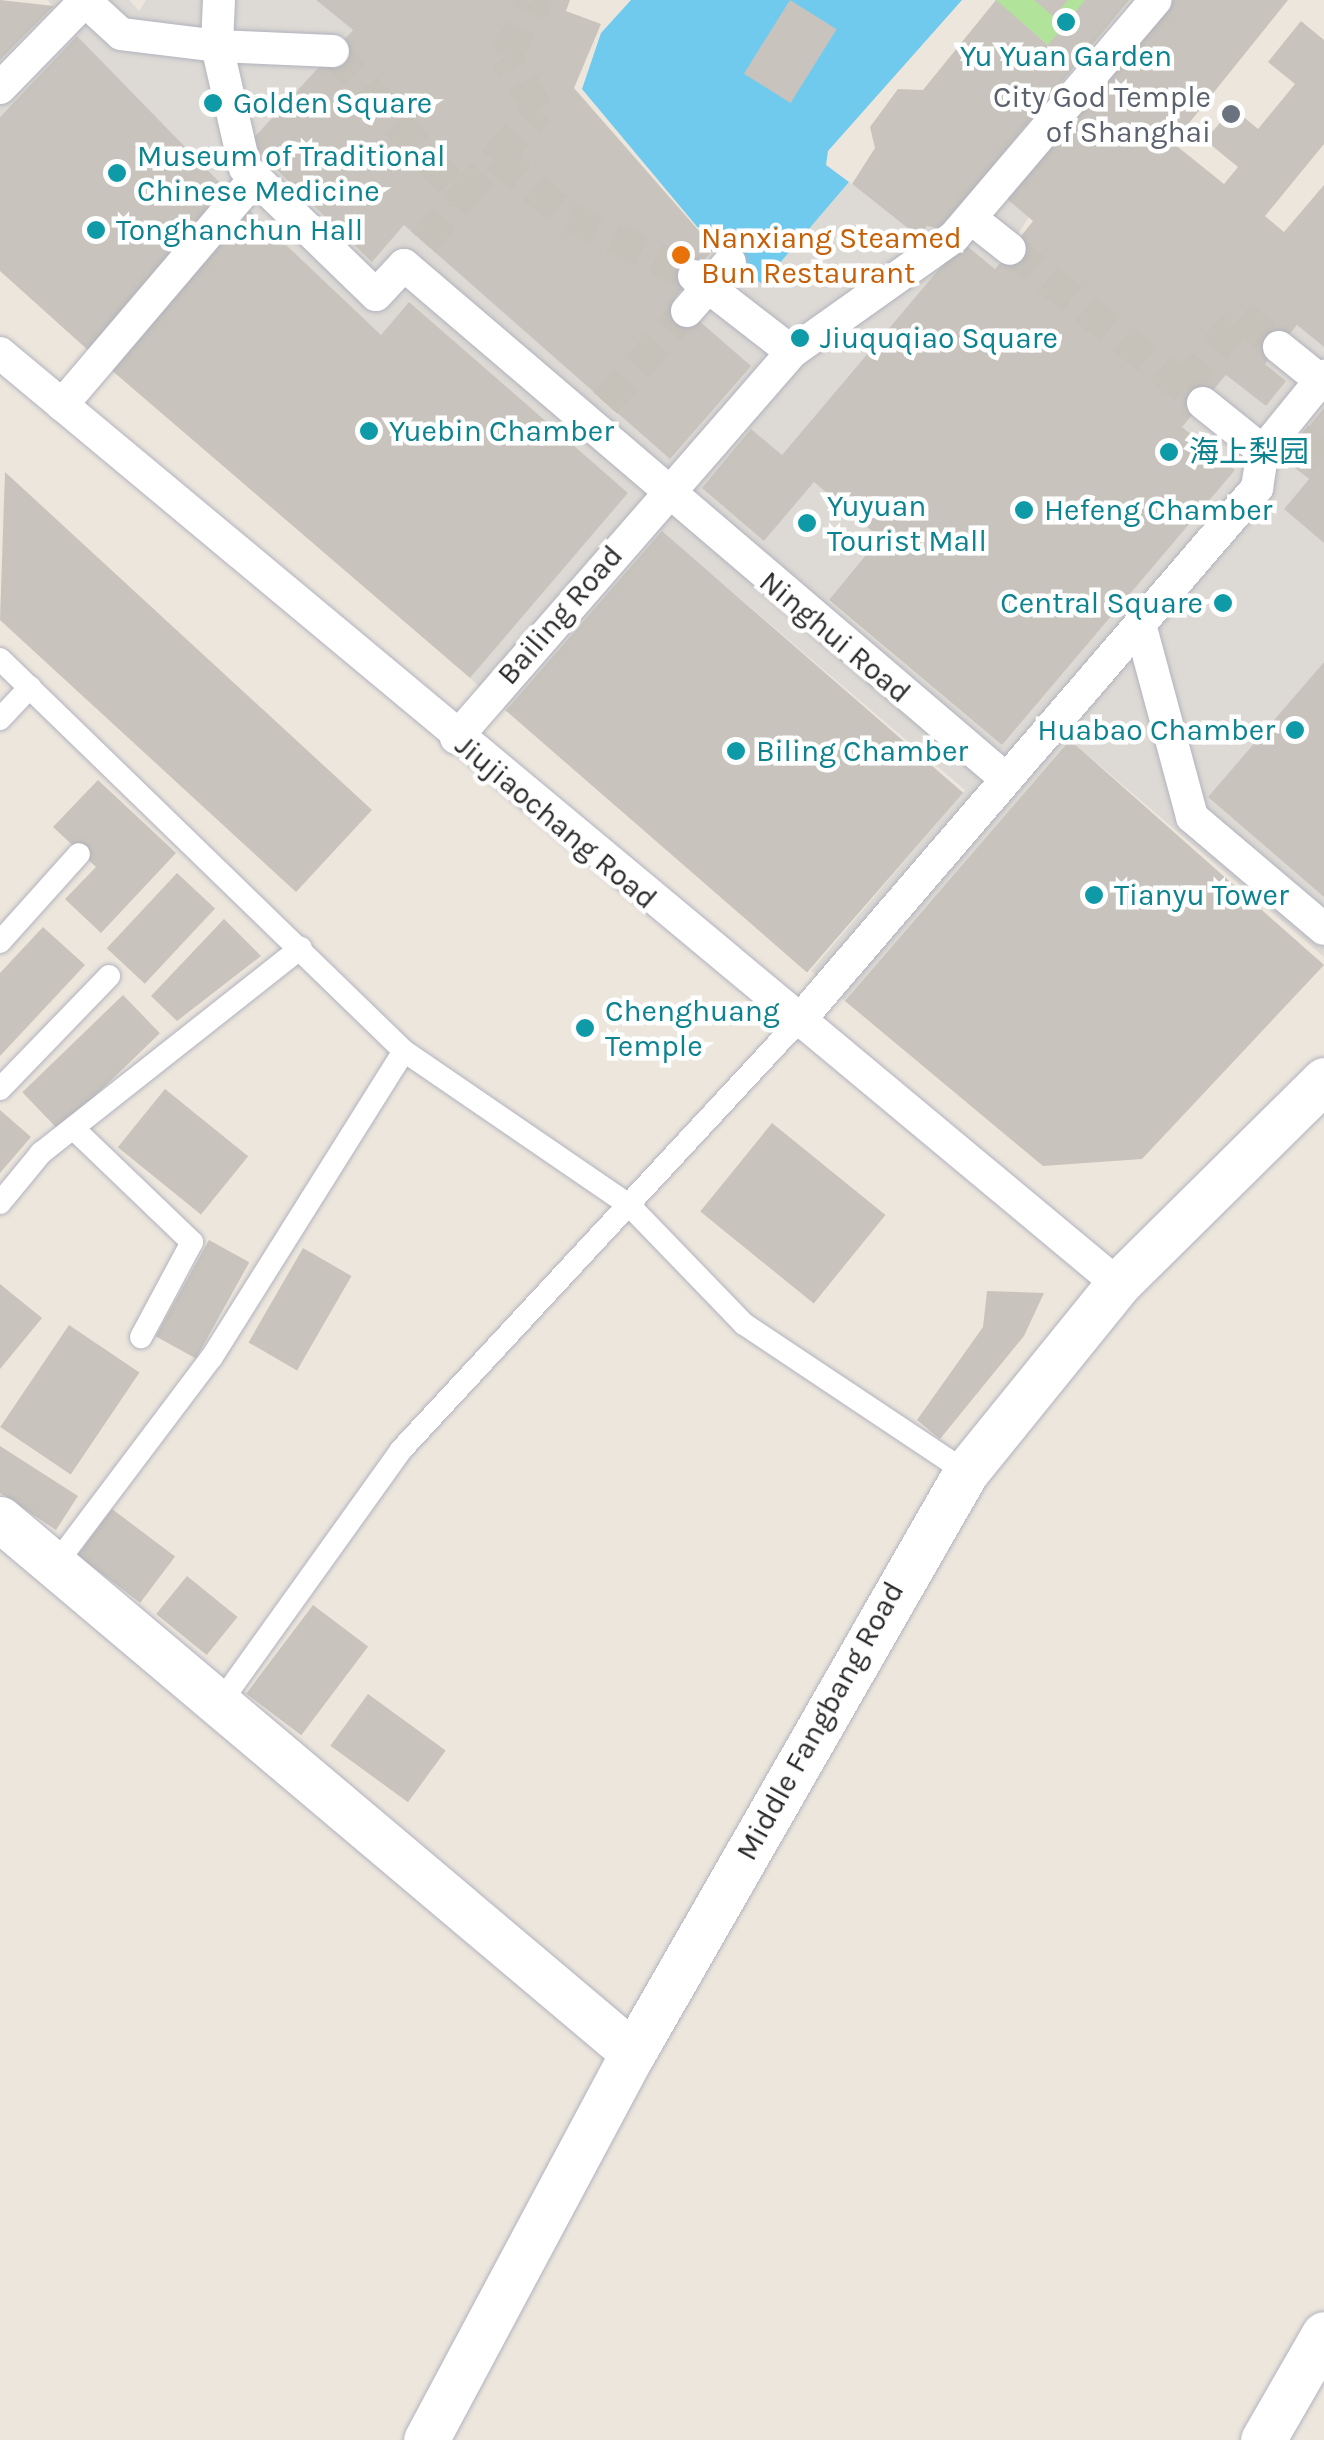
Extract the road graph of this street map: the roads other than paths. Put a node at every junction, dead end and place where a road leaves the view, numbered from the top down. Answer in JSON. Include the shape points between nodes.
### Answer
{"nodes":[{"id":1,"x":85,"y":0,"type":"edge"},
{"id":2,"x":218,"y":0,"type":"edge"},
{"id":3,"x":1156,"y":0,"type":"edge"},
{"id":4,"x":217,"y":46,"type":"junction"},
{"id":5,"x":333,"y":50,"type":"dead end"},
{"id":6,"x":0,"y":88,"type":"edge"},
{"id":7,"x":255,"y":178,"type":"junction"},
{"id":8,"x":972,"y":219,"type":"junction"},
{"id":9,"x":1010,"y":249,"type":"tunnel mouth"},
{"id":10,"x":687,"y":311,"type":"tunnel mouth"},
{"id":11,"x":1279,"y":347,"type":"tunnel mouth"},
{"id":12,"x":792,"y":352,"type":"junction"},
{"id":13,"x":0,"y":353,"type":"edge"},
{"id":14,"x":1322,"y":378,"type":"edge"},
{"id":15,"x":1203,"y":402,"type":"tunnel mouth"},
{"id":16,"x":62,"y":405,"type":"junction"},
{"id":17,"x":1282,"y":439,"type":"junction"},
{"id":18,"x":666,"y":493,"type":"junction"},
{"id":19,"x":1140,"y":624,"type":"junction"},
{"id":20,"x":0,"y":659,"type":"edge"},
{"id":21,"x":30,"y":687,"type":"junction"},
{"id":22,"x":0,"y":720,"type":"edge"},
{"id":23,"x":456,"y":738,"type":"junction"},
{"id":24,"x":1006,"y":778,"type":"junction"},
{"id":25,"x":79,"y":854,"type":"dead end"},
{"id":26,"x":1324,"y":930,"type":"edge"},
{"id":27,"x":0,"y":942,"type":"edge"},
{"id":28,"x":301,"y":948,"type":"junction"},
{"id":29,"x":109,"y":976,"type":"dead end"},
{"id":30,"x":796,"y":1023,"type":"junction"},
{"id":31,"x":404,"y":1051,"type":"junction"},
{"id":32,"x":1324,"y":1080,"type":"edge"},
{"id":33,"x":0,"y":1089,"type":"edge"},
{"id":34,"x":73,"y":1128,"type":"junction"},
{"id":35,"x":0,"y":1203,"type":"edge"},
{"id":36,"x":630,"y":1206,"type":"junction"},
{"id":37,"x":1118,"y":1284,"type":"junction"},
{"id":38,"x":141,"y":1337,"type":"dead end"},
{"id":39,"x":966,"y":1472,"type":"junction"},
{"id":40,"x":0,"y":1518,"type":"edge"},
{"id":41,"x":55,"y":1565,"type":"junction"},
{"id":42,"x":220,"y":1703,"type":"junction"},
{"id":43,"x":633,"y":2053,"type":"junction"},
{"id":44,"x":1324,"y":2334,"type":"edge"},
{"id":45,"x":426,"y":2440,"type":"edge"},
{"id":46,"x":1264,"y":2440,"type":"edge"}],
"edges":[{"from":1,"to":4,"type":"street","via":[[121,34]]},
{"from":1,"to":6,"type":"street"},
{"from":2,"to":4,"type":"street"},
{"from":3,"to":8,"type":"street","name":"Bailing Road"},
{"from":4,"to":5,"type":"street"},
{"from":4,"to":7,"type":"street"},
{"from":7,"to":16,"type":"street"},
{"from":7,"to":18,"type":"street","name":"Ninghui Road","via":[[376,295],[414,253],[597,413]]},
{"from":8,"to":9,"type":"street"},
{"from":8,"to":12,"type":"street","name":"Bailing Road"},
{"from":10,"to":12,"type":"street","via":[[711,274]]},
{"from":11,"to":14,"type":"street"},
{"from":12,"to":18,"type":"street","name":"Bailing Road"},
{"from":13,"to":16,"type":"street","name":"Jiujiaochang Road"},
{"from":14,"to":17,"type":"street"},
{"from":15,"to":17,"type":"street"},
{"from":16,"to":23,"type":"street","name":"Jiujiaochang Road"},
{"from":17,"to":19,"type":"street","via":[[1257,488]]},
{"from":18,"to":23,"type":"street","name":"Bailing Road"},
{"from":18,"to":24,"type":"street","name":"Ninghui Road"},
{"from":19,"to":24,"type":"street"},
{"from":19,"to":26,"type":"street","via":[[1192,818]]},
{"from":20,"to":21,"type":"lane"},
{"from":21,"to":22,"type":"lane"},
{"from":21,"to":28,"type":"lane"},
{"from":23,"to":30,"type":"street","name":"Jiujiaochang Road"},
{"from":24,"to":30,"type":"street"},
{"from":25,"to":27,"type":"lane"},
{"from":28,"to":31,"type":"lane"},
{"from":28,"to":34,"type":"lane"},
{"from":29,"to":33,"type":"lane"},
{"from":30,"to":36,"type":"lane"},
{"from":30,"to":37,"type":"street","name":"Jiujiaochang Road"},
{"from":31,"to":36,"type":"lane"},
{"from":31,"to":41,"type":"lane","via":[[212,1358]]},
{"from":32,"to":37,"type":"street","name":"Middle Fangbang Road"},
{"from":34,"to":35,"type":"lane"},
{"from":34,"to":38,"type":"lane","via":[[192,1242]]},
{"from":36,"to":39,"type":"lane","via":[[744,1324]]},
{"from":36,"to":42,"type":"lane","via":[[402,1450]]},
{"from":37,"to":39,"type":"street","name":"Middle Fangbang Road"},
{"from":39,"to":43,"type":"street","name":"Middle Fangbang Road"},
{"from":40,"to":41,"type":"street"},
{"from":41,"to":42,"type":"street"},
{"from":42,"to":43,"type":"street"},
{"from":43,"to":45,"type":"street","name":"Middle Fangbang Road"},
{"from":44,"to":46,"type":"street"}]}
